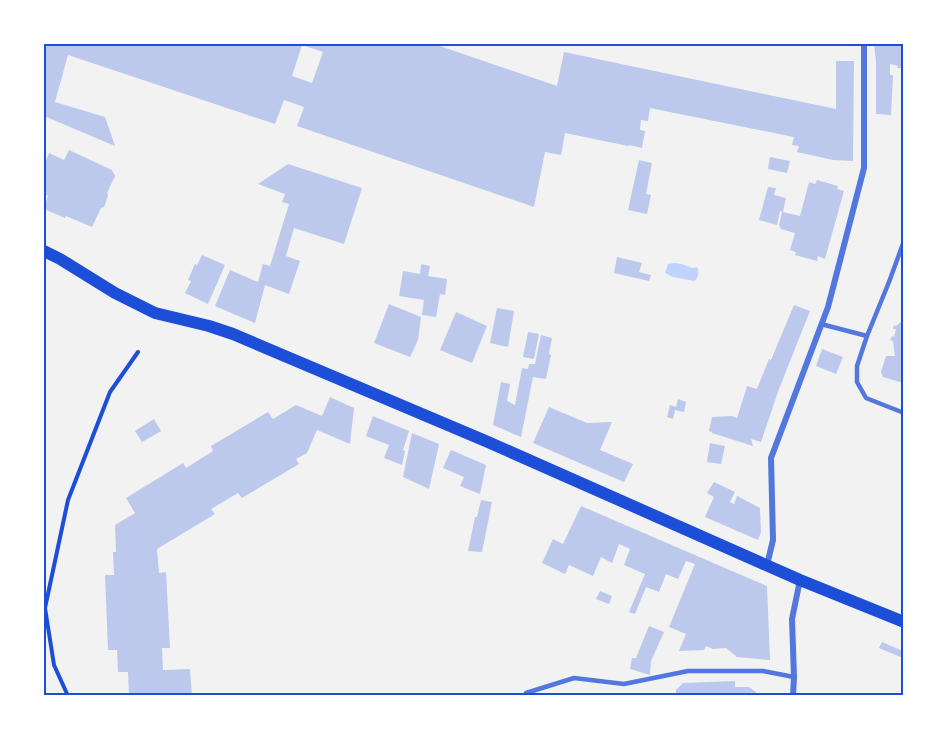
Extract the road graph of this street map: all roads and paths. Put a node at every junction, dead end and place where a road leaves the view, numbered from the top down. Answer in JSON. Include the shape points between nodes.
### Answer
{"nodes":[{"id":1,"x":864,"y":44,"type":"edge"},
{"id":2,"x":903,"y":241,"type":"edge"},
{"id":3,"x":44,"y":251,"type":"edge"},
{"id":4,"x":822,"y":324,"type":"junction"},
{"id":5,"x":867,"y":336,"type":"junction"},
{"id":6,"x":138,"y":352,"type":"dead end"},
{"id":7,"x":903,"y":413,"type":"edge"},
{"id":8,"x":767,"y":565,"type":"junction"},
{"id":9,"x":800,"y":580,"type":"junction"},
{"id":10,"x":903,"y":622,"type":"edge"},
{"id":11,"x":794,"y":677,"type":"junction"},
{"id":12,"x":526,"y":693,"type":"dead end"},
{"id":13,"x":68,"y":696,"type":"edge"},
{"id":14,"x":793,"y":696,"type":"edge"}],
"edges":[{"from":1,"to":4,"type":"street","via":[[864,168]]},
{"from":2,"to":5,"type":"lane"},
{"from":3,"to":8,"type":"main road","via":[[155,313],[233,334]]},
{"from":4,"to":5,"type":"lane"},
{"from":4,"to":8,"type":"street","via":[[771,458],[773,540]]},
{"from":5,"to":7,"type":"lane","via":[[857,366],[857,382],[866,398]]},
{"from":6,"to":13,"type":"path","via":[[110,392],[68,500],[45,608],[54,665]]},
{"from":8,"to":9,"type":"main road"},
{"from":9,"to":10,"type":"main road"},
{"from":9,"to":11,"type":"street","via":[[792,619]]},
{"from":11,"to":12,"type":"lane","via":[[763,671],[688,670],[624,684],[574,678]]},
{"from":11,"to":14,"type":"street"}]}
